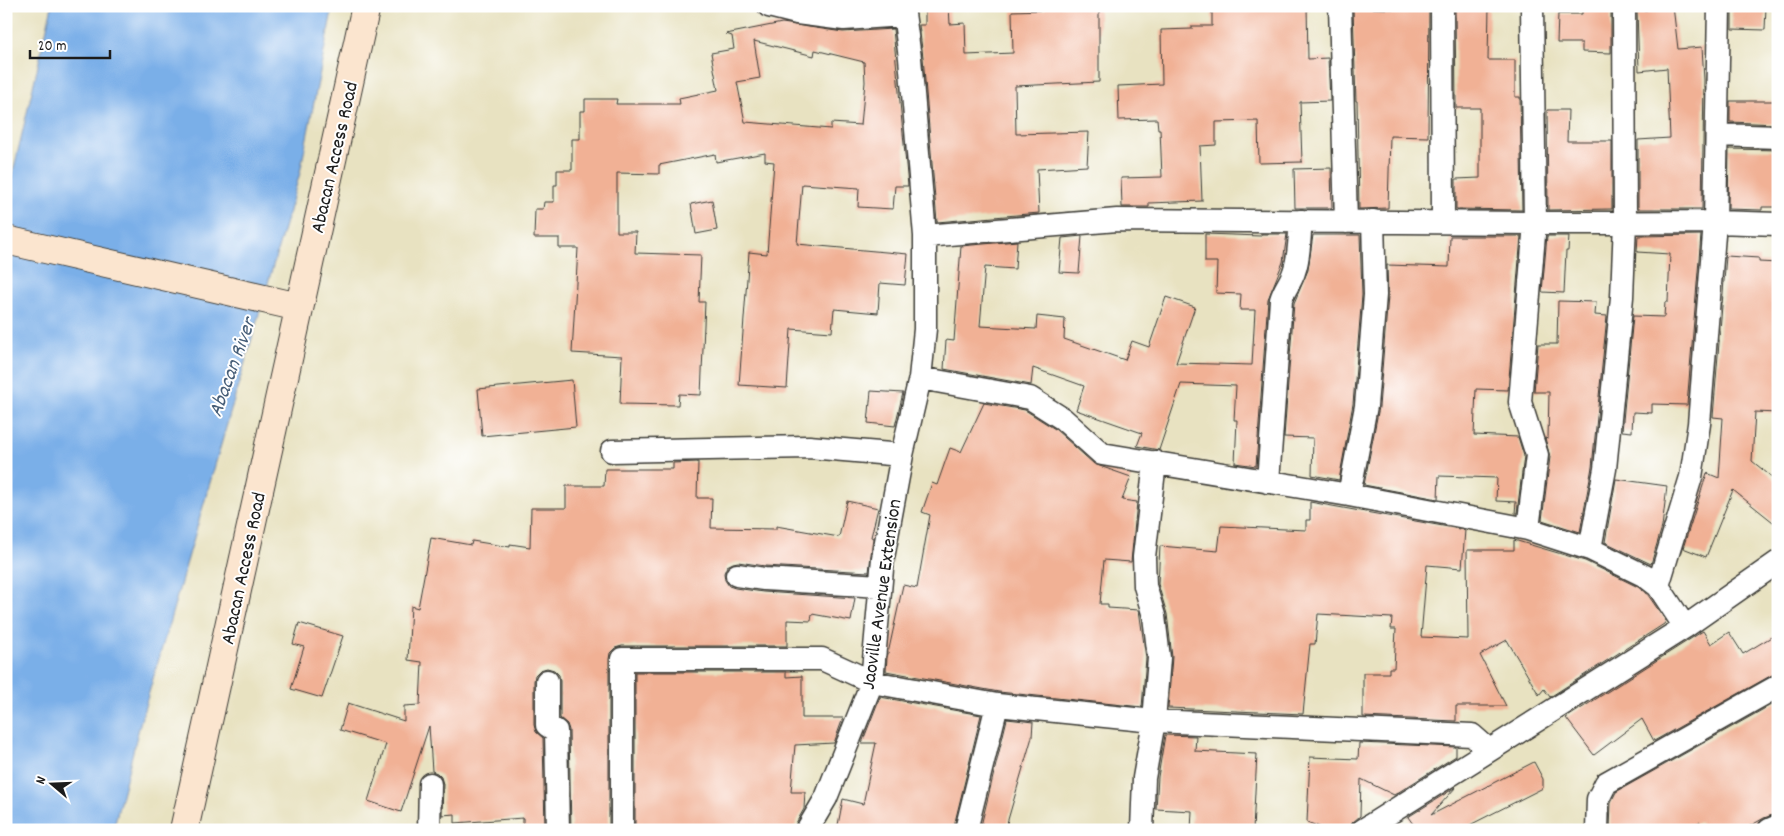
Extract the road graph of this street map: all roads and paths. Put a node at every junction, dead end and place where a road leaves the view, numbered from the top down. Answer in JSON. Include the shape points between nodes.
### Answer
{"nodes":[{"id":1,"x":366,"y":6,"type":"edge"},
{"id":2,"x":769,"y":6,"type":"edge"},
{"id":3,"x":1340,"y":6,"type":"edge"},
{"id":4,"x":1442,"y":6,"type":"edge"},
{"id":5,"x":1532,"y":6,"type":"edge"},
{"id":6,"x":1624,"y":6,"type":"edge"},
{"id":7,"x":1719,"y":6,"type":"edge"},
{"id":8,"x":904,"y":11,"type":"edge"},
{"id":9,"x":1718,"y":135,"type":"junction"},
{"id":10,"x":1778,"y":137,"type":"edge"},
{"id":11,"x":1301,"y":221,"type":"junction"},
{"id":12,"x":1373,"y":221,"type":"junction"},
{"id":13,"x":1443,"y":221,"type":"junction"},
{"id":14,"x":1346,"y":222,"type":"junction"},
{"id":15,"x":1624,"y":222,"type":"junction"},
{"id":16,"x":1715,"y":222,"type":"junction"},
{"id":17,"x":1535,"y":223,"type":"junction"},
{"id":18,"x":1778,"y":224,"type":"edge"},
{"id":19,"x":925,"y":236,"type":"junction"},
{"id":20,"x":6,"y":240,"type":"edge"},
{"id":21,"x":291,"y":305,"type":"junction"},
{"id":22,"x":920,"y":378,"type":"junction"},
{"id":23,"x":612,"y":451,"type":"dead end"},
{"id":24,"x":902,"y":455,"type":"junction"},
{"id":25,"x":1155,"y":462,"type":"junction"},
{"id":26,"x":1268,"y":482,"type":"junction"},
{"id":27,"x":1349,"y":495,"type":"junction"},
{"id":28,"x":1528,"y":530,"type":"junction"},
{"id":29,"x":1590,"y":549,"type":"junction"},
{"id":30,"x":1778,"y":562,"type":"edge"},
{"id":31,"x":737,"y":575,"type":"dead end"},
{"id":32,"x":880,"y":586,"type":"junction"},
{"id":33,"x":1658,"y":586,"type":"junction"},
{"id":34,"x":1685,"y":627,"type":"junction"},
{"id":35,"x":547,"y":681,"type":"dead end"},
{"id":36,"x":872,"y":682,"type":"junction"},
{"id":37,"x":1778,"y":686,"type":"edge"},
{"id":38,"x":997,"y":705,"type":"junction"},
{"id":39,"x":1154,"y":721,"type":"junction"},
{"id":40,"x":1489,"y":750,"type":"junction"},
{"id":41,"x":430,"y":784,"type":"dead end"},
{"id":42,"x":1778,"y":826,"type":"edge"},
{"id":43,"x":184,"y":830,"type":"edge"},
{"id":44,"x":429,"y":830,"type":"edge"},
{"id":45,"x":558,"y":830,"type":"edge"},
{"id":46,"x":622,"y":830,"type":"edge"},
{"id":47,"x":807,"y":830,"type":"edge"},
{"id":48,"x":966,"y":830,"type":"edge"},
{"id":49,"x":1142,"y":830,"type":"edge"},
{"id":50,"x":1363,"y":830,"type":"edge"},
{"id":51,"x":1597,"y":830,"type":"edge"},
{"id":52,"x":1769,"y":830,"type":"edge"}],
"edges":[{"from":1,"to":21,"type":"street","name":"Abacan Access Road"},
{"from":2,"to":8,"type":"street","via":[[844,19]]},
{"from":3,"to":14,"type":"street"},
{"from":4,"to":13,"type":"street"},
{"from":5,"to":17,"type":"street"},
{"from":6,"to":15,"type":"street"},
{"from":7,"to":9,"type":"street"},
{"from":8,"to":19,"type":"street","name":"Jaoville Avenue Extension"},
{"from":9,"to":10,"type":"street"},
{"from":9,"to":16,"type":"street"},
{"from":11,"to":14,"type":"street"},
{"from":11,"to":19,"type":"street","via":[[1117,220]]},
{"from":11,"to":26,"type":"street","via":[[1297,263],[1281,300]]},
{"from":12,"to":13,"type":"street"},
{"from":12,"to":14,"type":"street"},
{"from":12,"to":27,"type":"street","via":[[1375,295],[1366,406]]},
{"from":13,"to":17,"type":"street"},
{"from":15,"to":16,"type":"street"},
{"from":15,"to":17,"type":"street"},
{"from":15,"to":29,"type":"street","via":[[1622,296],[1605,469]]},
{"from":16,"to":18,"type":"street"},
{"from":16,"to":33,"type":"street","via":[[1691,477]]},
{"from":17,"to":28,"type":"street","via":[[1520,402],[1537,455]]},
{"from":19,"to":22,"type":"street","name":"Jaoville Avenue Extension","via":[[925,329]]},
{"from":20,"to":21,"type":"street"},
{"from":21,"to":43,"type":"street","name":"Abacan Access Road"},
{"from":22,"to":24,"type":"street","name":"Jaoville Avenue Extension"},
{"from":22,"to":25,"type":"street","via":[[1030,398],[1063,419],[1102,454]]},
{"from":23,"to":24,"type":"street","via":[[809,448]]},
{"from":24,"to":32,"type":"street","name":"Jaoville Avenue Extension"},
{"from":25,"to":26,"type":"street"},
{"from":25,"to":39,"type":"street","via":[[1144,557],[1145,586],[1154,616],[1159,658]]},
{"from":26,"to":27,"type":"street"},
{"from":27,"to":28,"type":"street"},
{"from":28,"to":29,"type":"street"},
{"from":29,"to":33,"type":"street","via":[[1645,576]]},
{"from":30,"to":34,"type":"street"},
{"from":31,"to":32,"type":"street"},
{"from":32,"to":36,"type":"street","name":"Jaoville Avenue Extension"},
{"from":33,"to":34,"type":"street"},
{"from":34,"to":40,"type":"street"},
{"from":35,"to":45,"type":"street","via":[[547,725],[556,731]]},
{"from":36,"to":38,"type":"street"},
{"from":36,"to":46,"type":"street","via":[[822,659],[622,658]]},
{"from":36,"to":47,"type":"street","name":"Jaoville Avenue Extension","via":[[826,798]]},
{"from":37,"to":51,"type":"street","via":[[1606,783],[1598,799]]},
{"from":38,"to":39,"type":"street"},
{"from":38,"to":48,"type":"street"},
{"from":39,"to":40,"type":"street","via":[[1472,735]]},
{"from":39,"to":49,"type":"street","via":[[1144,778]]},
{"from":40,"to":50,"type":"street"},
{"from":41,"to":44,"type":"street"},
{"from":42,"to":52,"type":"street"}]}
